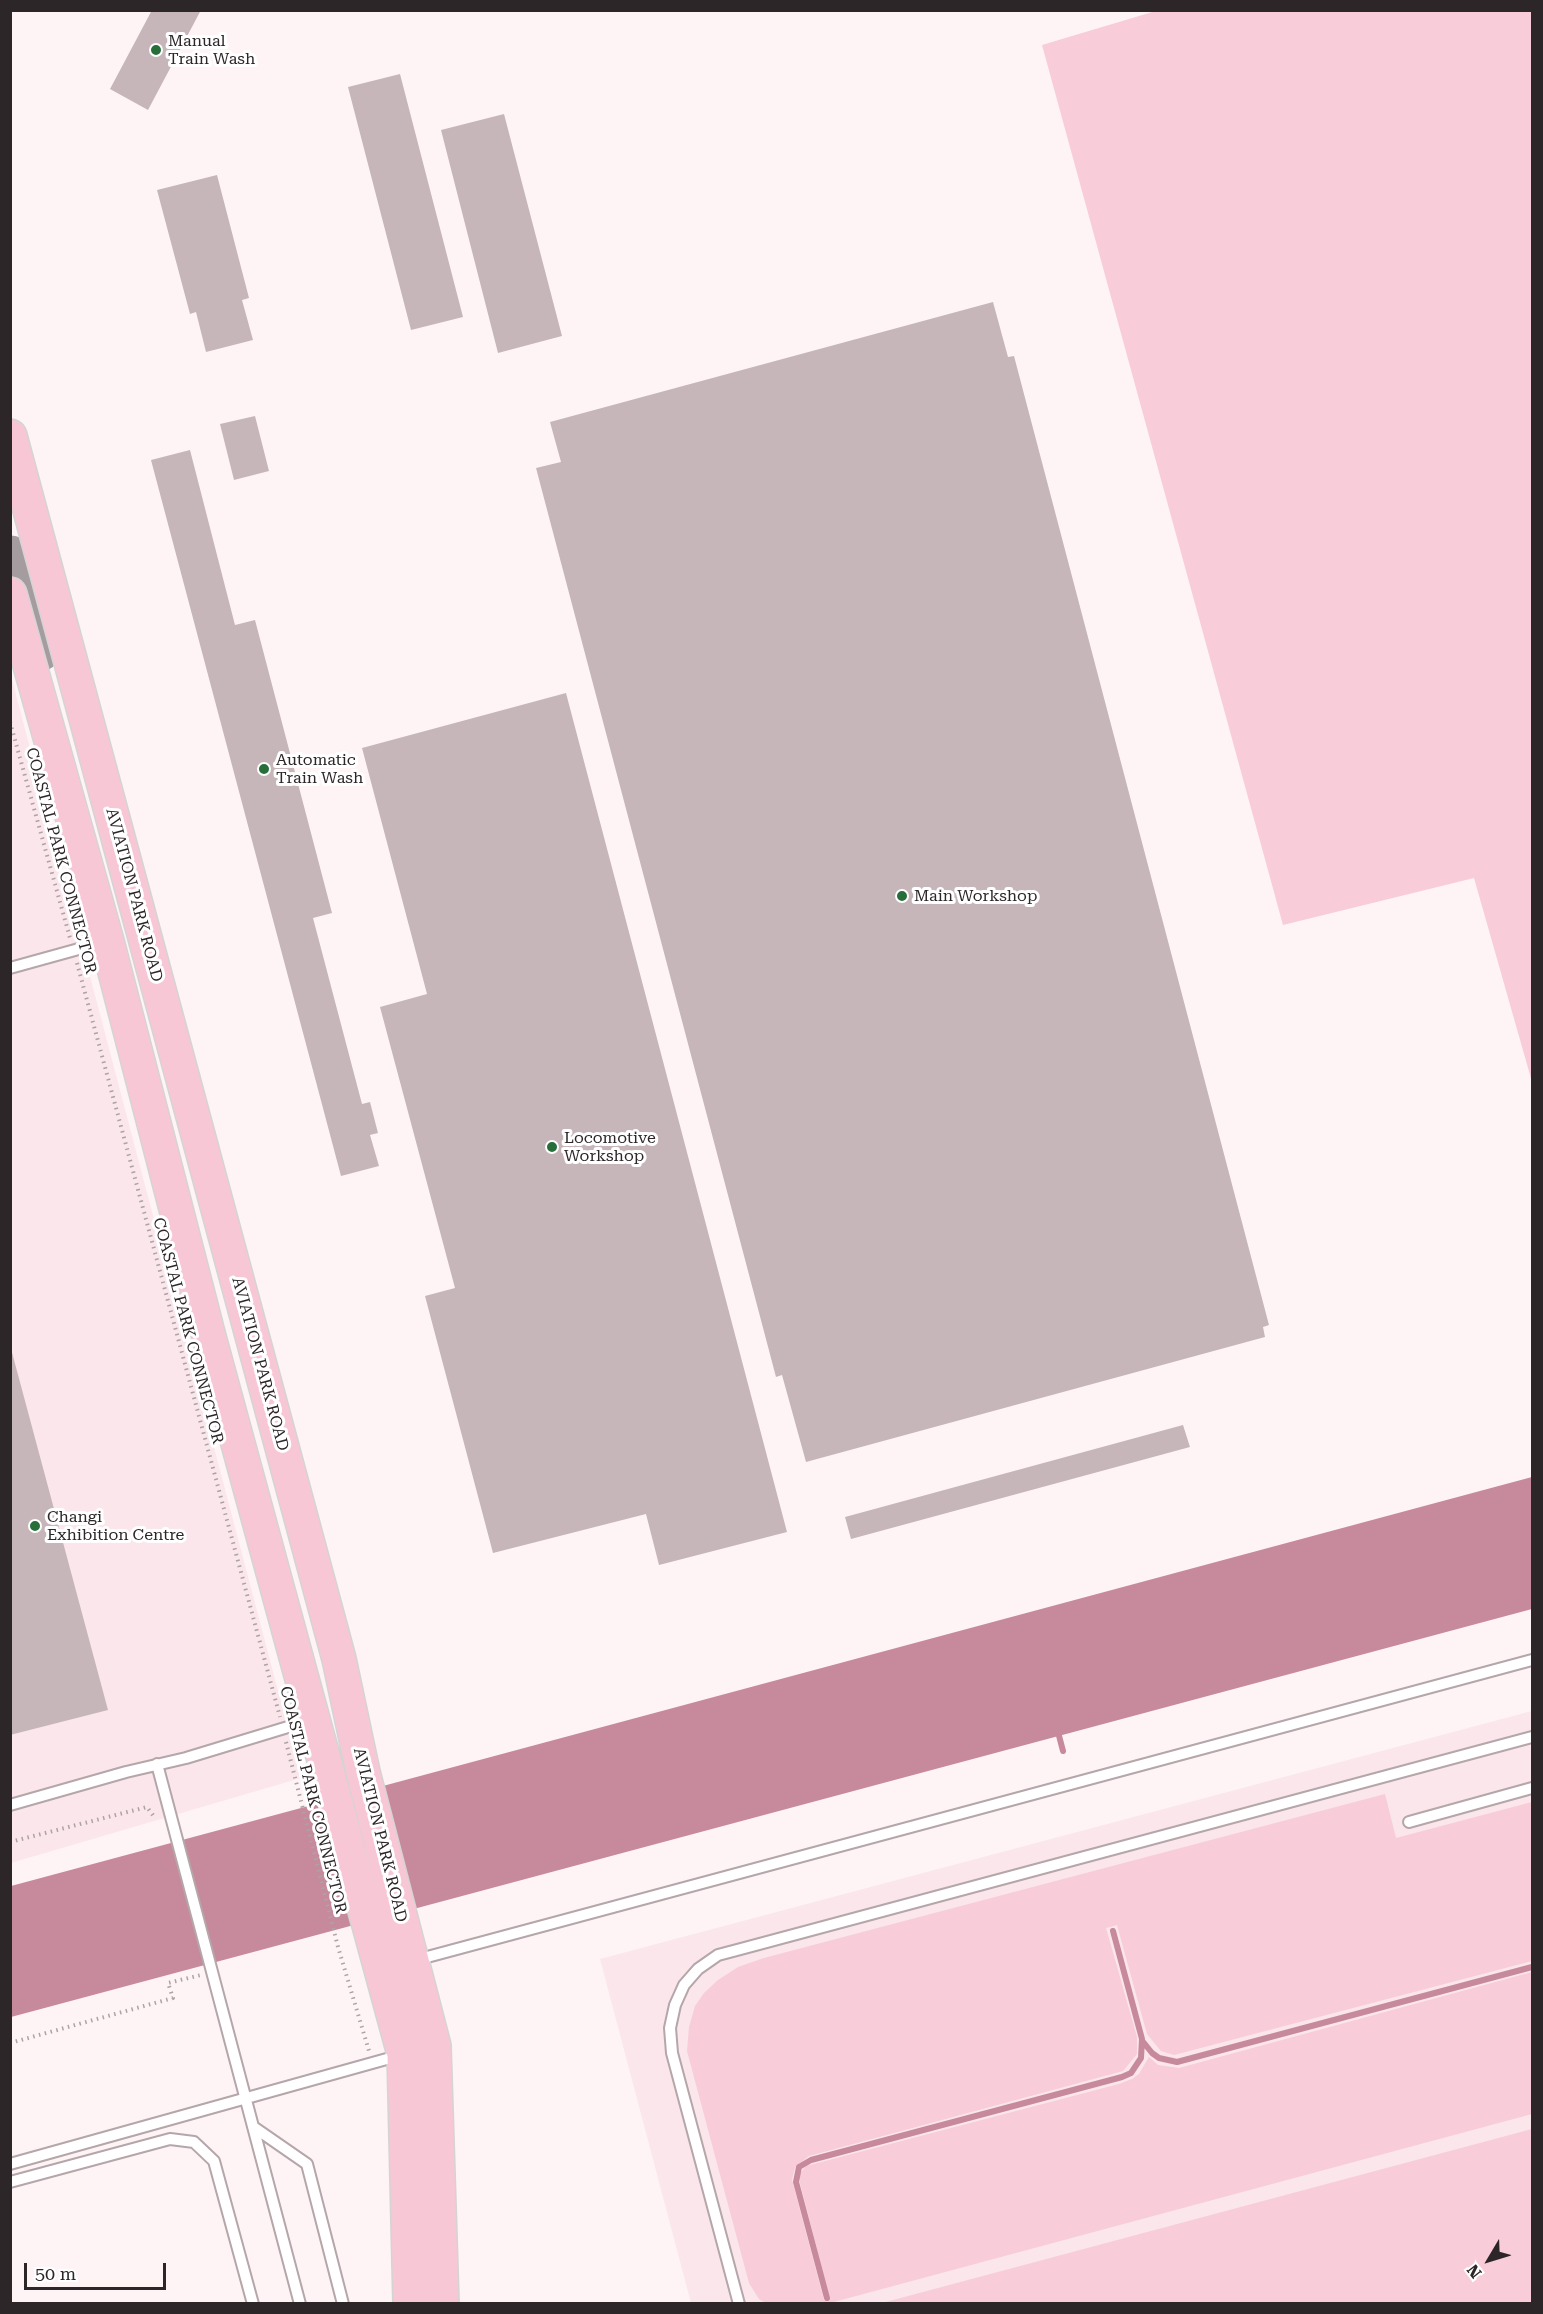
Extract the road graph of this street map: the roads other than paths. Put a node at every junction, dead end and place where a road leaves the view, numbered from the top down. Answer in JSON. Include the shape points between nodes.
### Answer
{"nodes":[{"id":1,"x":10,"y":436,"type":"edge"},
{"id":2,"x":10,"y":594,"type":"edge"},
{"id":3,"x":107,"y":941,"type":"junction"},
{"id":4,"x":10,"y":968,"type":"edge"},
{"id":5,"x":1533,"y":1660,"type":"edge"},
{"id":6,"x":314,"y":1719,"type":"junction"},
{"id":7,"x":1533,"y":1737,"type":"edge"},
{"id":8,"x":157,"y":1764,"type":"junction"},
{"id":9,"x":1533,"y":1788,"type":"edge"},
{"id":10,"x":10,"y":1805,"type":"edge"},
{"id":11,"x":1409,"y":1822,"type":"dead end"},
{"id":12,"x":387,"y":1930,"type":"junction"},
{"id":13,"x":412,"y":1961,"type":"junction"},
{"id":14,"x":404,"y":2054,"type":"junction"},
{"id":15,"x":246,"y":2096,"type":"junction"},
{"id":16,"x":255,"y":2128,"type":"junction"},
{"id":17,"x":10,"y":2164,"type":"edge"},
{"id":18,"x":10,"y":2182,"type":"edge"},
{"id":19,"x":253,"y":2304,"type":"edge"},
{"id":20,"x":300,"y":2304,"type":"edge"},
{"id":21,"x":343,"y":2304,"type":"edge"},
{"id":22,"x":410,"y":2304,"type":"edge"},
{"id":23,"x":442,"y":2304,"type":"edge"},
{"id":24,"x":739,"y":2304,"type":"edge"}],
"edges":[{"from":1,"to":12,"type":"main road","name":"AVIATION PARK ROAD","via":[[339,1659],[363,1772]]},
{"from":2,"to":3,"type":"main road","name":"AVIATION PARK ROAD"},
{"from":3,"to":4,"type":"lane"},
{"from":3,"to":6,"type":"main road","name":"AVIATION PARK ROAD","via":[[209,1337]]},
{"from":5,"to":13,"type":"lane"},
{"from":6,"to":8,"type":"lane"},
{"from":6,"to":12,"type":"main road","name":"AVIATION PARK ROAD","via":[[330,1779]]},
{"from":7,"to":24,"type":"lane","via":[[718,1955],[698,1969],[684,1985],[675,2005],[670,2028],[672,2053]]},
{"from":8,"to":10,"type":"lane"},
{"from":8,"to":15,"type":"lane"},
{"from":9,"to":11,"type":"lane"},
{"from":12,"to":13,"type":"main road","name":"AVIATION PARK ROAD"},
{"from":12,"to":14,"type":"main road","name":"AVIATION PARK ROAD"},
{"from":13,"to":23,"type":"main road","name":"AVIATION PARK ROAD","via":[[434,2046]]},
{"from":14,"to":15,"type":"lane"},
{"from":14,"to":22,"type":"main road","name":"AVIATION PARK ROAD"},
{"from":15,"to":16,"type":"lane"},
{"from":15,"to":17,"type":"lane"},
{"from":16,"to":20,"type":"lane"},
{"from":16,"to":21,"type":"lane","via":[[307,2164]]},
{"from":18,"to":19,"type":"lane","via":[[170,2139],[195,2142],[214,2160]]}]}
